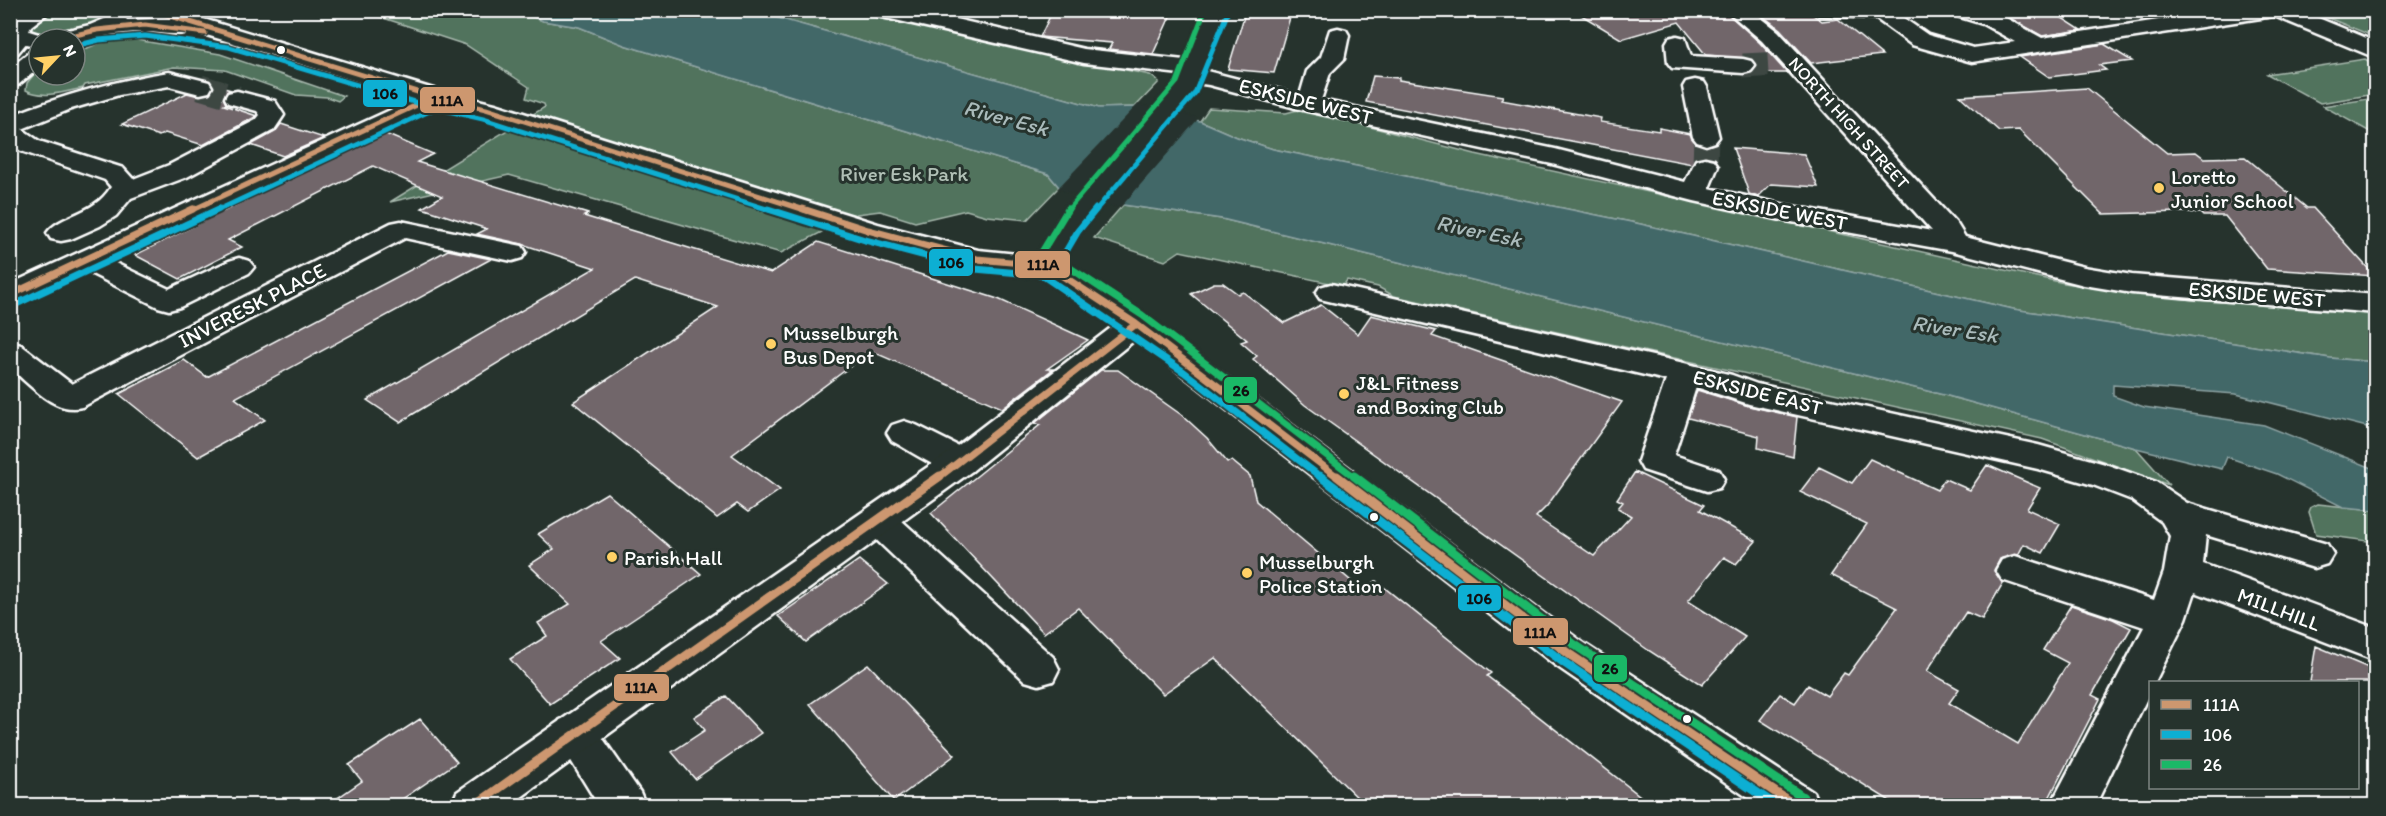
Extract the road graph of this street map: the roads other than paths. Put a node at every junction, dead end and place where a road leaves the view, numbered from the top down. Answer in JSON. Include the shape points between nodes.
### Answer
{"nodes":[{"id":1,"x":41,"y":10,"type":"edge"},
{"id":2,"x":129,"y":10,"type":"edge"},
{"id":3,"x":150,"y":10,"type":"edge"},
{"id":4,"x":882,"y":10,"type":"edge"},
{"id":5,"x":1217,"y":10,"type":"edge"},
{"id":6,"x":1737,"y":10,"type":"edge"},
{"id":7,"x":1827,"y":10,"type":"edge"},
{"id":8,"x":1962,"y":10,"type":"edge"},
{"id":9,"x":2023,"y":10,"type":"edge"},
{"id":10,"x":2270,"y":10,"type":"edge"},
{"id":11,"x":2279,"y":10,"type":"edge"},
{"id":12,"x":1991,"y":19,"type":"junction"},
{"id":13,"x":97,"y":30,"type":"junction"},
{"id":14,"x":87,"y":32,"type":"edge"},
{"id":15,"x":20,"y":35,"type":"edge"},
{"id":16,"x":1338,"y":35,"type":"dead end"},
{"id":17,"x":231,"y":37,"type":"junction"},
{"id":18,"x":1677,"y":43,"type":"dead end"},
{"id":19,"x":2038,"y":45,"type":"junction"},
{"id":20,"x":2376,"y":51,"type":"edge"},
{"id":21,"x":1743,"y":66,"type":"tunnel mouth"},
{"id":22,"x":27,"y":67,"type":"edge"},
{"id":23,"x":1190,"y":77,"type":"junction"},
{"id":24,"x":10,"y":80,"type":"edge"},
{"id":25,"x":200,"y":87,"type":"tunnel mouth"},
{"id":26,"x":1695,"y":87,"type":"dead end"},
{"id":27,"x":434,"y":97,"type":"junction"},
{"id":28,"x":237,"y":98,"type":"tunnel mouth"},
{"id":29,"x":1306,"y":104,"type":"junction"},
{"id":30,"x":10,"y":125,"type":"edge"},
{"id":31,"x":10,"y":132,"type":"edge"},
{"id":32,"x":1706,"y":137,"type":"tunnel mouth"},
{"id":33,"x":1705,"y":166,"type":"tunnel mouth"},
{"id":34,"x":122,"y":192,"type":"junction"},
{"id":35,"x":1694,"y":193,"type":"junction"},
{"id":36,"x":61,"y":233,"type":"dead end"},
{"id":37,"x":1953,"y":243,"type":"junction"},
{"id":38,"x":512,"y":252,"type":"dead end"},
{"id":39,"x":87,"y":260,"type":"junction"},
{"id":40,"x":1046,"y":265,"type":"junction"},
{"id":41,"x":239,"y":267,"type":"dead end"},
{"id":42,"x":1331,"y":293,"type":"dead end"},
{"id":43,"x":10,"y":296,"type":"edge"},
{"id":44,"x":2376,"y":304,"type":"edge"},
{"id":45,"x":1136,"y":324,"type":"junction"},
{"id":46,"x":10,"y":352,"type":"edge"},
{"id":47,"x":1684,"y":373,"type":"junction"},
{"id":48,"x":903,"y":433,"type":"dead end"},
{"id":49,"x":960,"y":462,"type":"junction"},
{"id":50,"x":1707,"y":479,"type":"dead end"},
{"id":51,"x":2175,"y":513,"type":"junction"},
{"id":52,"x":878,"y":520,"type":"junction"},
{"id":53,"x":2314,"y":554,"type":"dead end"},
{"id":54,"x":2015,"y":570,"type":"dead end"},
{"id":55,"x":2183,"y":572,"type":"junction"},
{"id":56,"x":2166,"y":619,"type":"junction"},
{"id":57,"x":2376,"y":645,"type":"edge"},
{"id":58,"x":1039,"y":669,"type":"dead end"},
{"id":59,"x":575,"y":733,"type":"junction"},
{"id":60,"x":473,"y":806,"type":"edge"},
{"id":61,"x":624,"y":806,"type":"edge"},
{"id":62,"x":1797,"y":806,"type":"edge"},
{"id":63,"x":2072,"y":806,"type":"edge"}],
"edges":[{"from":1,"to":15,"type":"street"},
{"from":2,"to":13,"type":"street","via":[[113,24]]},
{"from":3,"to":17,"type":"street"},
{"from":4,"to":23,"type":"street","name":"ESKSIDE WEST"},
{"from":5,"to":23,"type":"street"},
{"from":6,"to":37,"type":"street","name":"NORTH HIGH STREET","via":[[1770,36],[1787,63],[1947,230]]},
{"from":7,"to":19,"type":"street","via":[[1880,12],[1920,40],[1972,55]]},
{"from":8,"to":12,"type":"street"},
{"from":9,"to":12,"type":"street"},
{"from":10,"to":19,"type":"street"},
{"from":11,"to":20,"type":"street"},
{"from":12,"to":19,"type":"street"},
{"from":13,"to":14,"type":"street"},
{"from":13,"to":17,"type":"street","via":[[145,25]]},
{"from":16,"to":29,"type":"street","via":[[1332,59],[1319,71]]},
{"from":17,"to":27,"type":"street"},
{"from":18,"to":21,"type":"street","via":[[1680,63]]},
{"from":22,"to":24,"type":"street"},
{"from":23,"to":29,"type":"street","name":"ESKSIDE WEST","via":[[1227,82]]},
{"from":23,"to":40,"type":"street","via":[[1069,225]]},
{"from":25,"to":30,"type":"street","via":[[169,80],[116,88]]},
{"from":26,"to":32,"type":"street"},
{"from":27,"to":39,"type":"street"},
{"from":27,"to":40,"type":"street","via":[[486,109],[868,230],[977,259]]},
{"from":28,"to":34,"type":"street","via":[[266,106],[272,115],[265,125],[178,171]]},
{"from":29,"to":35,"type":"street","name":"ESKSIDE WEST","via":[[1555,157]]},
{"from":31,"to":34,"type":"street","via":[[30,146],[114,174],[125,186]]},
{"from":33,"to":35,"type":"street"},
{"from":34,"to":36,"type":"street","via":[[105,212]]},
{"from":35,"to":37,"type":"street","name":"ESKSIDE WEST"},
{"from":37,"to":44,"type":"street","name":"ESKSIDE WEST","via":[[2056,270],[2133,284]]},
{"from":38,"to":46,"type":"street","name":"INVERESK PLACE","via":[[401,229],[70,399]]},
{"from":39,"to":41,"type":"street","via":[[169,301]]},
{"from":39,"to":43,"type":"street"},
{"from":40,"to":45,"type":"street"},
{"from":42,"to":47,"type":"street","name":"ESKSIDE EAST"},
{"from":45,"to":49,"type":"street"},
{"from":45,"to":62,"type":"street","via":[[1569,654]]},
{"from":47,"to":50,"type":"street","via":[[1655,461]]},
{"from":47,"to":51,"type":"street","name":"ESKSIDE EAST","via":[[1749,393],[2049,460],[2144,491]]},
{"from":48,"to":49,"type":"street"},
{"from":49,"to":52,"type":"street"},
{"from":51,"to":53,"type":"street"},
{"from":51,"to":55,"type":"street","via":[[2188,536]]},
{"from":52,"to":58,"type":"street"},
{"from":52,"to":59,"type":"street"},
{"from":54,"to":56,"type":"street"},
{"from":55,"to":56,"type":"street"},
{"from":55,"to":57,"type":"street","name":"MILLHILL"},
{"from":56,"to":63,"type":"street"},
{"from":59,"to":60,"type":"street"},
{"from":59,"to":61,"type":"street"}]}
